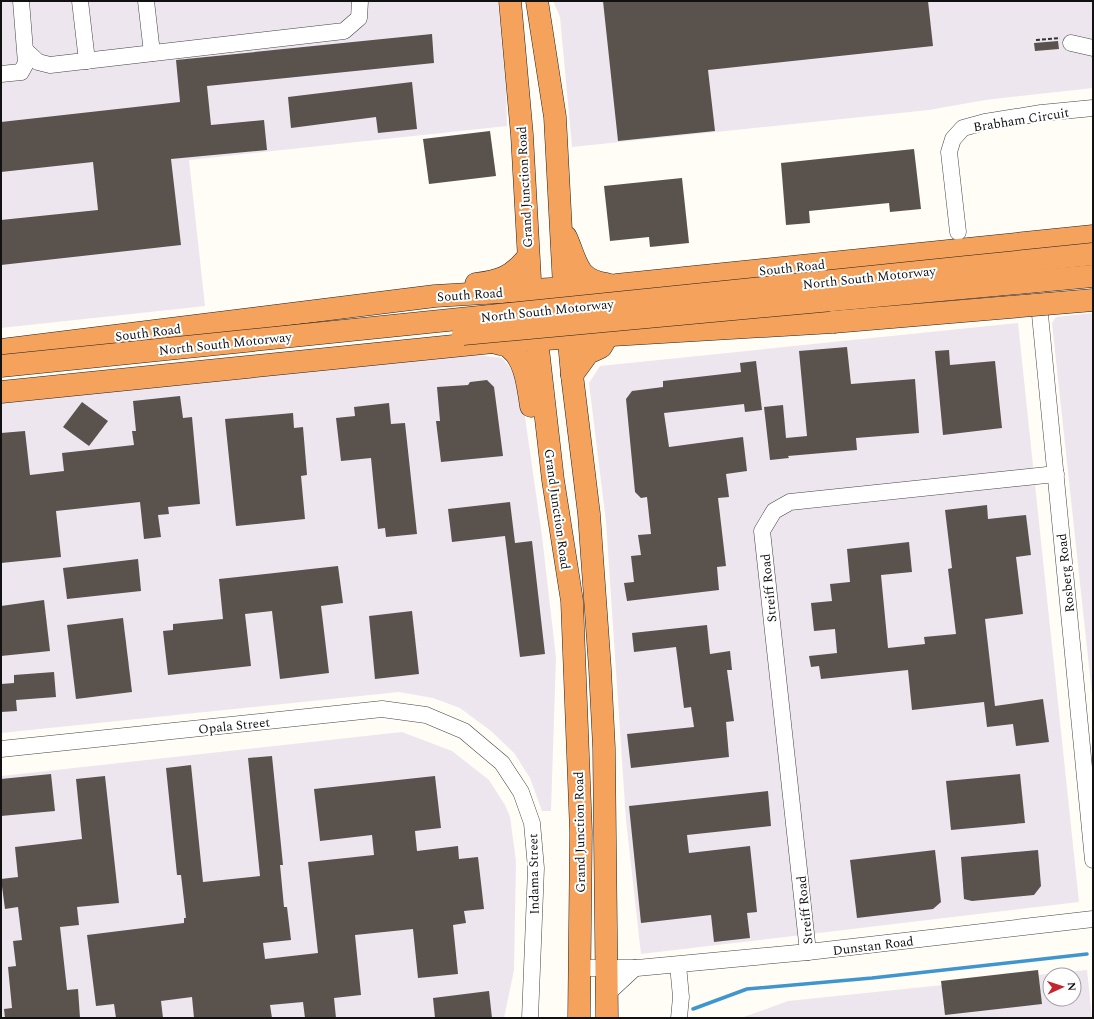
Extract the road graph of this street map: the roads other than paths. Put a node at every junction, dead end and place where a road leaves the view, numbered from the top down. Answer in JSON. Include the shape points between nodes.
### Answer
{"nodes":[{"id":1,"x":21,"y":1,"type":"edge"},
{"id":2,"x":80,"y":1,"type":"edge"},
{"id":3,"x":146,"y":1,"type":"edge"},
{"id":4,"x":360,"y":1,"type":"edge"},
{"id":5,"x":510,"y":1,"type":"edge"},
{"id":6,"x":537,"y":1,"type":"edge"},
{"id":7,"x":1066,"y":44,"type":"road end"},
{"id":8,"x":1093,"y":48,"type":"edge"},
{"id":9,"x":26,"y":50,"type":"junction"},
{"id":10,"x":152,"y":53,"type":"junction"},
{"id":11,"x":87,"y":61,"type":"junction"},
{"id":12,"x":50,"y":65,"type":"junction"},
{"id":13,"x":21,"y":72,"type":"junction"},
{"id":14,"x":1,"y":74,"type":"edge"},
{"id":15,"x":1093,"y":108,"type":"edge"},
{"id":16,"x":561,"y":227,"type":"junction"},
{"id":17,"x":958,"y":232,"type":"junction"},
{"id":18,"x":1093,"y":236,"type":"edge"},
{"id":19,"x":975,"y":247,"type":"junction"},
{"id":20,"x":939,"y":251,"type":"junction"},
{"id":21,"x":1093,"y":254,"type":"edge"},
{"id":22,"x":528,"y":257,"type":"junction"},
{"id":23,"x":1093,"y":276,"type":"edge"},
{"id":24,"x":616,"y":285,"type":"junction"},
{"id":25,"x":1037,"y":286,"type":"dead end"},
{"id":26,"x":564,"y":288,"type":"junction"},
{"id":27,"x":531,"y":290,"type":"junction"},
{"id":28,"x":483,"y":293,"type":"junction"},
{"id":29,"x":436,"y":296,"type":"junction"},
{"id":30,"x":1093,"y":300,"type":"edge"},
{"id":31,"x":608,"y":335,"type":"junction"},
{"id":32,"x":568,"y":337,"type":"junction"},
{"id":33,"x":536,"y":341,"type":"junction"},
{"id":34,"x":493,"y":342,"type":"junction"},
{"id":35,"x":1,"y":350,"type":"edge"},
{"id":36,"x":1,"y":366,"type":"edge"},
{"id":37,"x":572,"y":375,"type":"junction"},
{"id":38,"x":1,"y":380,"type":"edge"},
{"id":39,"x":1,"y":392,"type":"edge"},
{"id":40,"x":548,"y":441,"type":"junction"},
{"id":41,"x":1056,"y":474,"type":"junction"},
{"id":42,"x":464,"y":731,"type":"joint"},
{"id":43,"x":1,"y":749,"type":"edge"},
{"id":44,"x":1089,"y":777,"type":"edge"},
{"id":45,"x":1093,"y":860,"type":"edge"},
{"id":46,"x":1093,"y":919,"type":"edge"},
{"id":47,"x":808,"y":952,"type":"junction"},
{"id":48,"x":678,"y":964,"type":"junction"},
{"id":49,"x":580,"y":968,"type":"junction"},
{"id":50,"x":607,"y":968,"type":"junction"},
{"id":51,"x":635,"y":968,"type":"junction"},
{"id":52,"x":607,"y":994,"type":"junction"},
{"id":53,"x":530,"y":1018,"type":"edge"},
{"id":54,"x":579,"y":1018,"type":"edge"},
{"id":55,"x":606,"y":1018,"type":"edge"},
{"id":56,"x":679,"y":1018,"type":"edge"}],
"edges":[{"from":1,"to":9,"type":"street"},
{"from":2,"to":11,"type":"street"},
{"from":3,"to":10,"type":"street"},
{"from":4,"to":10,"type":"street","via":[[359,18],[344,31]]},
{"from":5,"to":22,"type":"highway","name":"Grand Junction Road","via":[[522,135]]},
{"from":6,"to":16,"type":"highway","name":"Grand Junction Road","via":[[555,117]]},
{"from":7,"to":8,"type":"street"},
{"from":9,"to":12,"type":"street","via":[[38,62]]},
{"from":9,"to":13,"type":"street","via":[[26,63]]},
{"from":10,"to":11,"type":"street"},
{"from":11,"to":12,"type":"street"},
{"from":12,"to":13,"type":"street"},
{"from":13,"to":14,"type":"street"},
{"from":15,"to":17,"type":"street","name":"Brabham Circuit","via":[[992,121],[963,128],[953,139],[949,152]]},
{"from":16,"to":24,"type":"highway","via":[[581,274],[598,283]]},
{"from":16,"to":26,"type":"highway","name":"Grand Junction Road"},
{"from":17,"to":19,"type":"street","via":[[965,242]]},
{"from":17,"to":20,"type":"street"},
{"from":18,"to":19,"type":"highway","name":"South Road"},
{"from":19,"to":20,"type":"highway","name":"South Road"},
{"from":20,"to":24,"type":"highway","name":"South Road"},
{"from":21,"to":36,"type":"highway","name":"North South Motorway","bridge":true},
{"from":22,"to":27,"type":"highway","name":"Grand Junction Road"},
{"from":22,"to":29,"type":"highway","via":[[517,271],[502,278],[460,286]]},
{"from":23,"to":38,"type":"highway","name":"North South Motorway","bridge":true,"via":[[300,348]]},
{"from":24,"to":26,"type":"highway","name":"South Road"},
{"from":25,"to":41,"type":"street","name":"Rosberg Road"},
{"from":26,"to":27,"type":"highway","name":"South Road"},
{"from":26,"to":32,"type":"highway","name":"Grand Junction Road"},
{"from":27,"to":28,"type":"highway","name":"South Road"},
{"from":27,"to":33,"type":"highway","name":"Grand Junction Road"},
{"from":28,"to":29,"type":"highway","name":"South Road"},
{"from":28,"to":34,"type":"highway","via":[[502,310],[505,324]]},
{"from":29,"to":35,"type":"highway","name":"South Road"},
{"from":30,"to":31,"type":"highway","bridge":true,"via":[[833,322]]},
{"from":31,"to":32,"type":"highway"},
{"from":31,"to":37,"type":"highway","via":[[601,347],[588,353]]},
{"from":32,"to":33,"type":"highway"},
{"from":32,"to":37,"type":"highway","name":"Grand Junction Road"},
{"from":33,"to":34,"type":"highway"},
{"from":33,"to":40,"type":"highway","name":"Grand Junction Road"},
{"from":34,"to":39,"type":"highway"},
{"from":34,"to":40,"type":"highway","via":[[510,347],[516,354],[526,376],[532,408]]},
{"from":37,"to":50,"type":"highway","name":"Grand Junction Road","via":[[589,514],[600,669],[604,748]]},
{"from":40,"to":49,"type":"highway","name":"Grand Junction Road","via":[[572,601],[581,832]]},
{"from":41,"to":44,"type":"street","name":"Rosberg Road"},
{"from":41,"to":47,"type":"street","name":"Streiff Road","via":[[790,502],[774,511],[762,532]]},
{"from":42,"to":43,"type":"street","name":"Opala Street","via":[[426,715],[382,709]]},
{"from":42,"to":53,"type":"street","name":"Indama Street","via":[[502,763],[521,792],[532,823],[536,868]]},
{"from":44,"to":45,"type":"street","name":"Rosberg Road"},
{"from":46,"to":47,"type":"street","name":"Dunstan Road"},
{"from":47,"to":48,"type":"street","name":"Dunstan Road"},
{"from":48,"to":51,"type":"street","name":"Dunstan Road"},
{"from":48,"to":56,"type":"street","via":[[681,997]]},
{"from":49,"to":50,"type":"street","name":"Dunstan Road"},
{"from":49,"to":54,"type":"highway","name":"Grand Junction Road"},
{"from":50,"to":51,"type":"street","name":"Dunstan Road"},
{"from":50,"to":52,"type":"highway","name":"Grand Junction Road"},
{"from":51,"to":52,"type":"street"},
{"from":52,"to":55,"type":"highway","name":"Grand Junction Road"}]}
